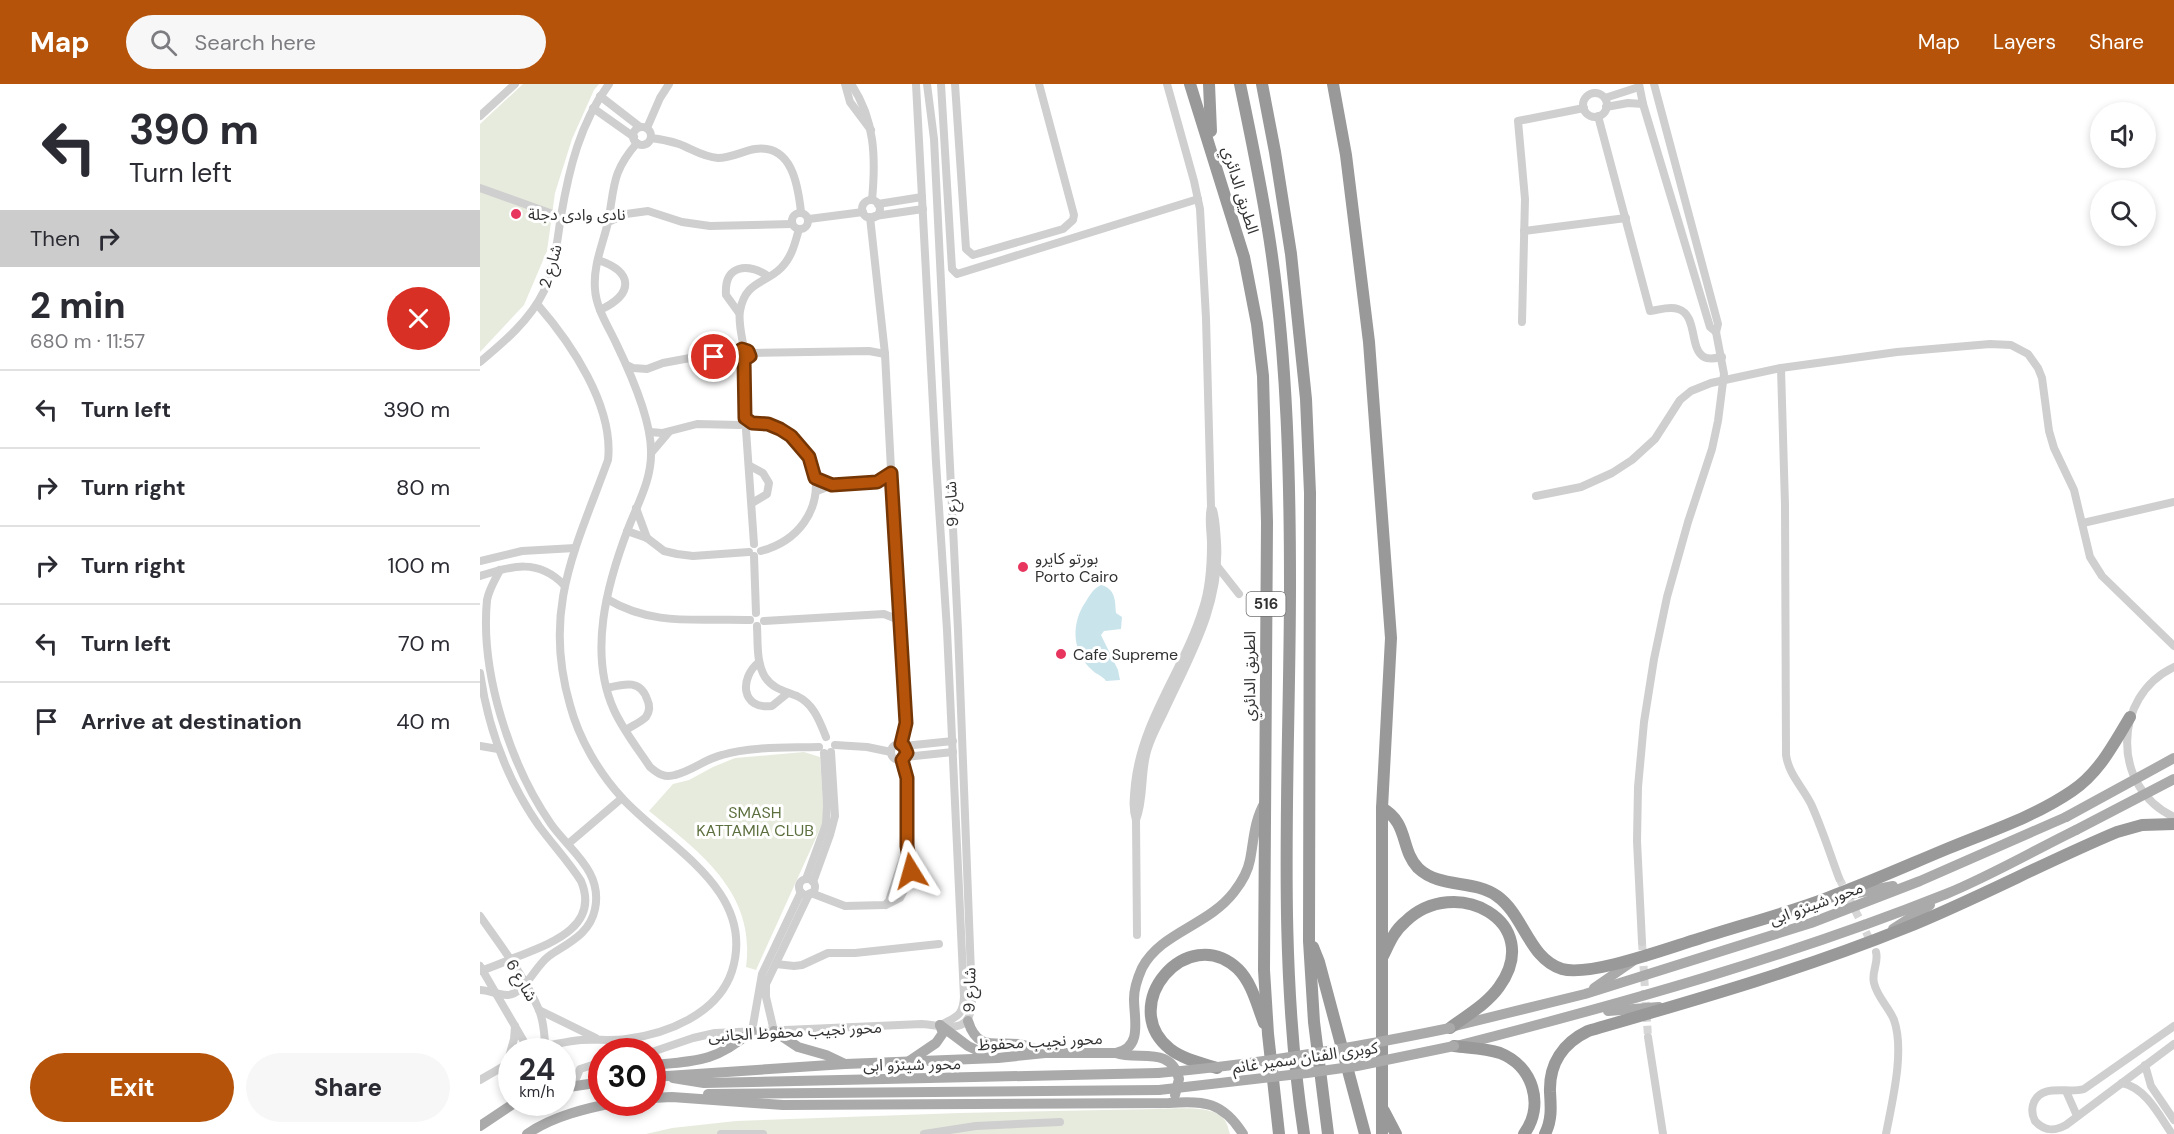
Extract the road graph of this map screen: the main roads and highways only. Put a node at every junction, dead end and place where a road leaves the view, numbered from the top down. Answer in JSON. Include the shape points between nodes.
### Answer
{"nodes":[{"id":1,"x":1190,"y":84,"type":"edge"},
{"id":2,"x":1209,"y":84,"type":"edge"},
{"id":3,"x":1240,"y":84,"type":"edge"},
{"id":4,"x":1262,"y":84,"type":"edge"},
{"id":5,"x":1268,"y":84,"type":"edge"},
{"id":6,"x":1333,"y":84,"type":"edge"},
{"id":7,"x":1266,"y":102,"type":"junction"},
{"id":8,"x":1213,"y":156,"type":"junction"},
{"id":9,"x":2130,"y":717,"type":"road end"},
{"id":10,"x":2174,"y":758,"type":"edge"},
{"id":11,"x":2174,"y":779,"type":"edge"},
{"id":12,"x":1265,"y":802,"type":"junction"},
{"id":13,"x":1382,"y":808,"type":"junction"},
{"id":14,"x":2174,"y":824,"type":"edge"},
{"id":15,"x":1920,"y":881,"type":"junction"},
{"id":16,"x":1948,"y":893,"type":"junction"},
{"id":17,"x":1826,"y":898,"type":"junction"},
{"id":18,"x":1880,"y":937,"type":"junction"},
{"id":19,"x":1309,"y":941,"type":"junction"},
{"id":20,"x":1382,"y":958,"type":"junction"},
{"id":21,"x":1635,"y":959,"type":"junction"},
{"id":22,"x":1585,"y":994,"type":"junction"},
{"id":23,"x":1676,"y":1006,"type":"junction"},
{"id":24,"x":1590,"y":1012,"type":"junction"},
{"id":25,"x":968,"y":1021,"type":"road end"},
{"id":26,"x":1450,"y":1028,"type":"junction"},
{"id":27,"x":774,"y":1030,"type":"road end"},
{"id":28,"x":752,"y":1031,"type":"road end"},
{"id":29,"x":1268,"y":1034,"type":"junction"},
{"id":30,"x":1454,"y":1046,"type":"junction"},
{"id":31,"x":1045,"y":1053,"type":"junction"},
{"id":32,"x":1116,"y":1053,"type":"junction"},
{"id":33,"x":998,"y":1058,"type":"junction"},
{"id":34,"x":908,"y":1062,"type":"junction"},
{"id":35,"x":666,"y":1064,"type":"edge"},
{"id":36,"x":845,"y":1064,"type":"junction"},
{"id":37,"x":1217,"y":1068,"type":"junction"},
{"id":38,"x":1158,"y":1073,"type":"joint"},
{"id":39,"x":667,"y":1075,"type":"joint"},
{"id":40,"x":1159,"y":1090,"type":"joint"},
{"id":41,"x":666,"y":1097,"type":"edge"},
{"id":42,"x":672,"y":1097,"type":"junction"},
{"id":43,"x":1169,"y":1103,"type":"junction"},
{"id":44,"x":1382,"y":1107,"type":"junction"},
{"id":45,"x":588,"y":1110,"type":"edge"},
{"id":46,"x":498,"y":1114,"type":"edge"},
{"id":47,"x":480,"y":1126,"type":"edge"},
{"id":48,"x":527,"y":1134,"type":"edge"},
{"id":49,"x":1243,"y":1134,"type":"edge"},
{"id":50,"x":1280,"y":1134,"type":"edge"},
{"id":51,"x":1304,"y":1134,"type":"edge"},
{"id":52,"x":1328,"y":1134,"type":"edge"},
{"id":53,"x":1365,"y":1134,"type":"edge"},
{"id":54,"x":1382,"y":1134,"type":"edge"},
{"id":55,"x":1396,"y":1134,"type":"edge"},
{"id":56,"x":1524,"y":1134,"type":"edge"},
{"id":57,"x":1545,"y":1134,"type":"edge"}],
"edges":[{"from":1,"to":8,"type":"highway","name":"الطريق الدائري","number":"516"},
{"from":2,"to":8,"type":"highway","number":"516"},
{"from":3,"to":51,"type":"highway","name":"الطريق الدائري","number":"516","via":[[1272,258],[1285,403],[1290,584],[1287,943]]},
{"from":4,"to":7,"type":"highway","name":"الطريق الدائري","number":"516"},
{"from":5,"to":7,"type":"highway","number":"516"},
{"from":6,"to":13,"type":"highway","via":[[1356,233],[1378,441],[1391,638]]},
{"from":7,"to":19,"type":"highway","name":"الطريق الدائري","number":"516","via":[[1291,254],[1306,399],[1310,493]]},
{"from":8,"to":12,"type":"highway","name":"الطريق الدائري","number":"516","via":[[1244,257],[1263,376],[1267,511]]},
{"from":9,"to":17,"type":"highway","via":[[2101,764],[2063,796],[2022,818]]},
{"from":10,"to":15,"type":"main road","name":"محور شينزو ابى","bridge":true,"via":[[2067,817]]},
{"from":11,"to":16,"type":"main road","bridge":true},
{"from":12,"to":29,"type":"highway","name":"الطريق الدائري","number":"516","via":[[1264,970]]},
{"from":12,"to":32,"type":"main road","name":"محور نجيب محفوظ","via":[[1256,822],[1250,862],[1234,892],[1214,913],[1162,944],[1145,962],[1135,990],[1134,1038],[1127,1048]]},
{"from":13,"to":20,"type":"highway"},
{"from":13,"to":21,"type":"highway","via":[[1399,823],[1411,858],[1420,869],[1439,880],[1480,887],[1497,896],[1552,965],[1582,970]]},
{"from":14,"to":18,"type":"highway","via":[[2142,825],[2117,832]]},
{"from":15,"to":17,"type":"main road"},
{"from":15,"to":22,"type":"main road","name":"محور شينزو ابى","via":[[1811,923]]},
{"from":16,"to":18,"type":"main road"},
{"from":16,"to":24,"type":"main road","via":[[1820,941]]},
{"from":17,"to":21,"type":"highway"},
{"from":18,"to":23,"type":"highway","via":[[1798,969]]},
{"from":19,"to":52,"type":"highway","name":"الطريق الدائري","number":"516"},
{"from":19,"to":53,"type":"highway","via":[[1319,962]]},
{"from":20,"to":26,"type":"highway","via":[[1394,934],[1410,917],[1431,906],[1454,902],[1479,905],[1493,914],[1508,934],[1512,959],[1495,993]]},
{"from":20,"to":44,"type":"highway"},
{"from":21,"to":22,"type":"main road"},
{"from":22,"to":26,"type":"main road","name":"محور شينزو ابى"},
{"from":23,"to":24,"type":"main road"},
{"from":23,"to":57,"type":"highway","via":[[1588,1031],[1570,1042],[1552,1069],[1551,1119]]},
{"from":24,"to":30,"type":"main road"},
{"from":25,"to":31,"type":"main road","via":[[975,1037],[984,1043],[1019,1044]]},
{"from":26,"to":37,"type":"main road","name":"كوبرى الفنان سمير غانم","bridge":true},
{"from":27,"to":36,"type":"main road","via":[[798,1047]]},
{"from":28,"to":35,"type":"main road","via":[[712,1057]]},
{"from":29,"to":37,"type":"highway","via":[[1251,989],[1232,964],[1203,955],[1174,965],[1155,990],[1152,1022],[1164,1043],[1184,1057]]},
{"from":29,"to":50,"type":"highway","name":"الطريق الدائري","number":"516"},
{"from":30,"to":40,"type":"main road","name":"كوبرى الفنان سمير غانم","bridge":true,"via":[[1327,1070]]},
{"from":30,"to":56,"type":"highway","via":[[1499,1053],[1522,1068],[1530,1080],[1535,1101],[1531,1123]]},
{"from":31,"to":32,"type":"main road","name":"محور نجيب محفوظ"},
{"from":31,"to":33,"type":"main road","name":"محور نجيب محفوظ"},
{"from":32,"to":43,"type":"main road","via":[[1155,1056],[1172,1065],[1179,1085]]},
{"from":33,"to":34,"type":"main road","name":"محور نجيب محفوظ"},
{"from":33,"to":34,"type":"main road","via":[[973,1049],[940,1025],[938,1041]]},
{"from":34,"to":36,"type":"main road","name":"محور نجيب محفوظ"},
{"from":36,"to":39,"type":"main road","name":"محور نجيب محفوظ"},
{"from":37,"to":38,"type":"main road","name":"كوبرى الفنان سمير غانم","bridge":true},
{"from":38,"to":39,"type":"main road","name":"محور شينزو ابى","via":[[704,1083]]},
{"from":40,"to":42,"type":"main road","name":"محور شينزو ابى"},
{"from":41,"to":42,"type":"main road"},
{"from":42,"to":43,"type":"main road","via":[[783,1105]]},
{"from":43,"to":49,"type":"main road","via":[[1197,1100],[1212,1106],[1232,1119]]},
{"from":44,"to":54,"type":"highway"},
{"from":44,"to":55,"type":"highway"},
{"from":45,"to":48,"type":"main road","via":[[538,1126]]},
{"from":46,"to":47,"type":"main road"}]}
